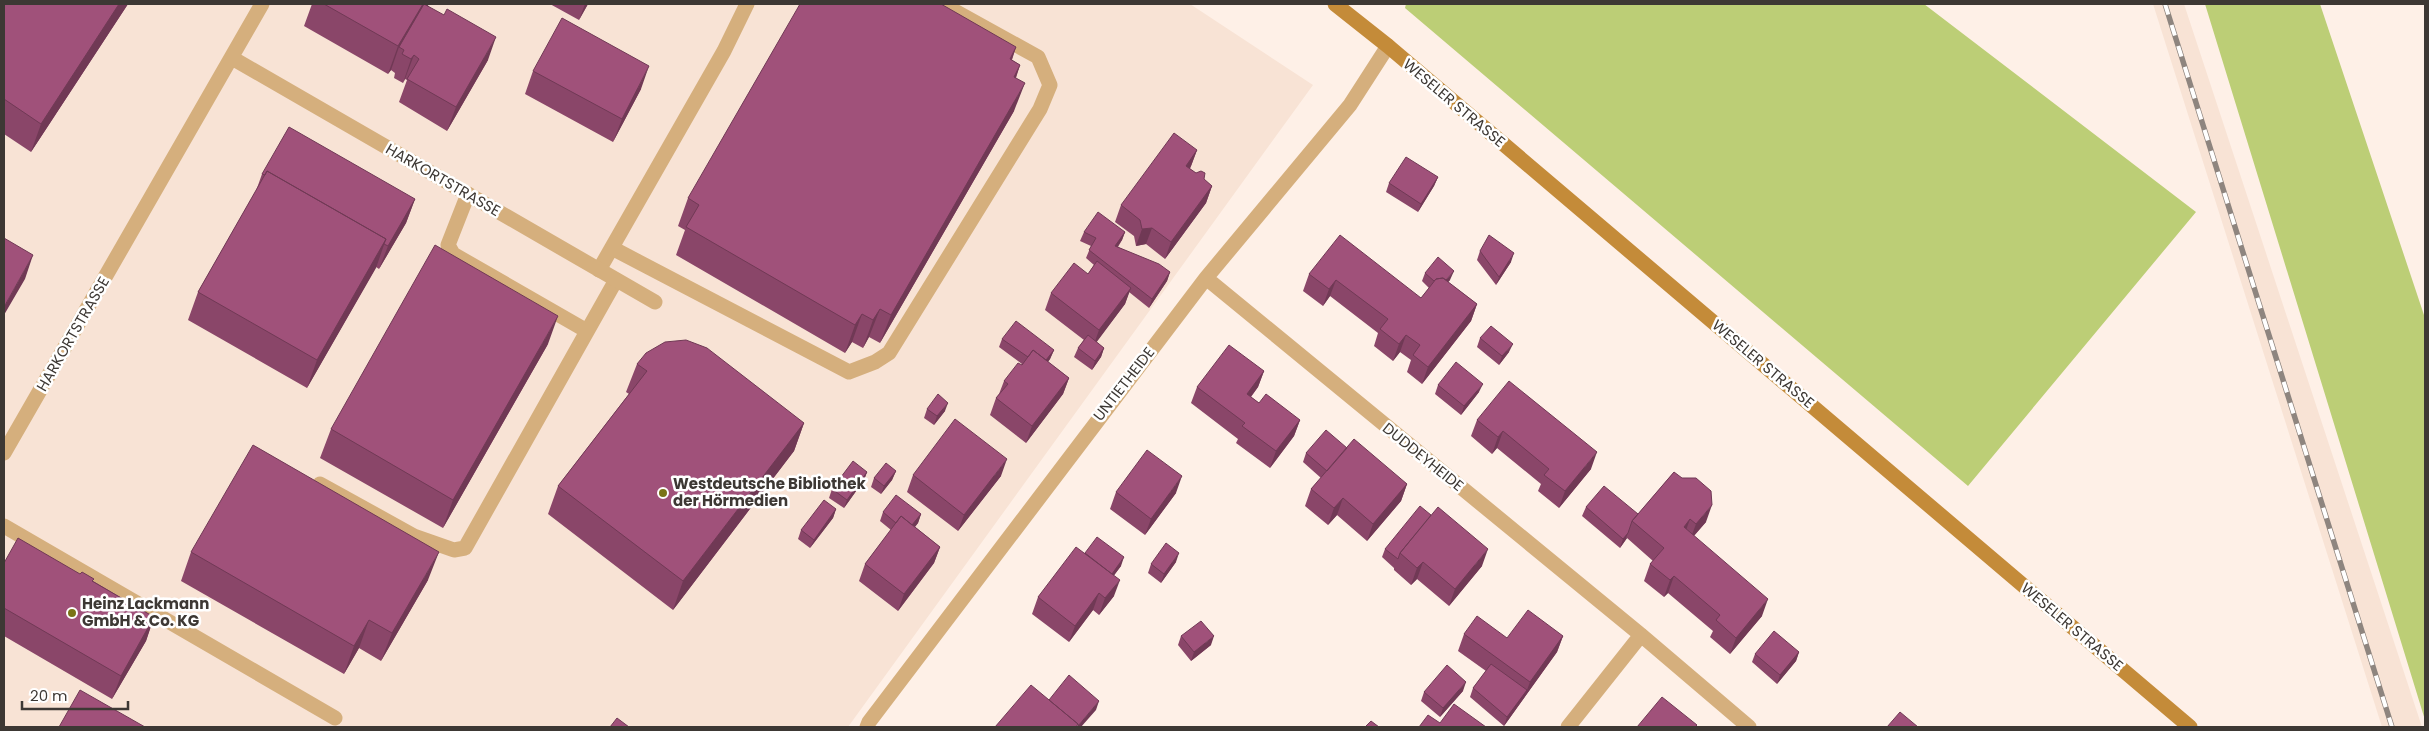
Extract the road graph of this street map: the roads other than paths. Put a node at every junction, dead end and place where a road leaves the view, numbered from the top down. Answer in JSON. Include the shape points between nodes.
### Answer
{"nodes":[{"id":1,"x":262,"y":4,"type":"edge"},
{"id":2,"x":747,"y":4,"type":"edge"},
{"id":3,"x":942,"y":4,"type":"edge"},
{"id":4,"x":1335,"y":4,"type":"edge"},
{"id":5,"x":1388,"y":46,"type":"junction"},
{"id":6,"x":232,"y":58,"type":"junction"},
{"id":7,"x":468,"y":194,"type":"junction"},
{"id":8,"x":612,"y":248,"type":"junction"},
{"id":9,"x":599,"y":270,"type":"junction"},
{"id":10,"x":1206,"y":278,"type":"junction"},
{"id":11,"x":616,"y":280,"type":"junction"},
{"id":12,"x":654,"y":302,"type":"dead end"},
{"id":13,"x":587,"y":332,"type":"junction"},
{"id":14,"x":4,"y":453,"type":"edge"},
{"id":15,"x":320,"y":484,"type":"edge"},
{"id":16,"x":4,"y":526,"type":"edge"},
{"id":17,"x":1641,"y":635,"type":"junction"},
{"id":18,"x":335,"y":718,"type":"dead end"},
{"id":19,"x":867,"y":727,"type":"edge"},
{"id":20,"x":1568,"y":727,"type":"edge"},
{"id":21,"x":1749,"y":727,"type":"edge"},
{"id":22,"x":2190,"y":727,"type":"edge"}],
"edges":[{"from":1,"to":6,"type":"street","name":"HARKORTSTRASSE"},
{"from":2,"to":8,"type":"street","via":[[724,52]]},
{"from":3,"to":8,"type":"street","via":[[1038,56],[1050,85],[1040,109],[889,353],[849,372]]},
{"from":4,"to":5,"type":"main road","name":"WESELER STRASSE"},
{"from":5,"to":10,"type":"street","name":"UNTIETHEIDE","via":[[1350,105]]},
{"from":5,"to":22,"type":"main road","name":"WESELER STRASSE"},
{"from":6,"to":7,"type":"street","name":"HARKORTSTRASSE"},
{"from":6,"to":14,"type":"street","name":"HARKORTSTRASSE"},
{"from":7,"to":9,"type":"street","name":"HARKORTSTRASSE"},
{"from":7,"to":13,"type":"street","via":[[448,245],[453,254]]},
{"from":8,"to":9,"type":"street"},
{"from":9,"to":11,"type":"street","name":"HARKORTSTRASSE"},
{"from":10,"to":17,"type":"street","name":"DUDDEYHEIDE"},
{"from":10,"to":19,"type":"street","name":"UNTIETHEIDE"},
{"from":11,"to":12,"type":"street","name":"HARKORTSTRASSE"},
{"from":11,"to":13,"type":"street"},
{"from":13,"to":15,"type":"street","via":[[465,548],[454,550],[414,536]]},
{"from":16,"to":18,"type":"street"},
{"from":17,"to":20,"type":"street"},
{"from":17,"to":21,"type":"street","name":"DUDDEYHEIDE"}]}
